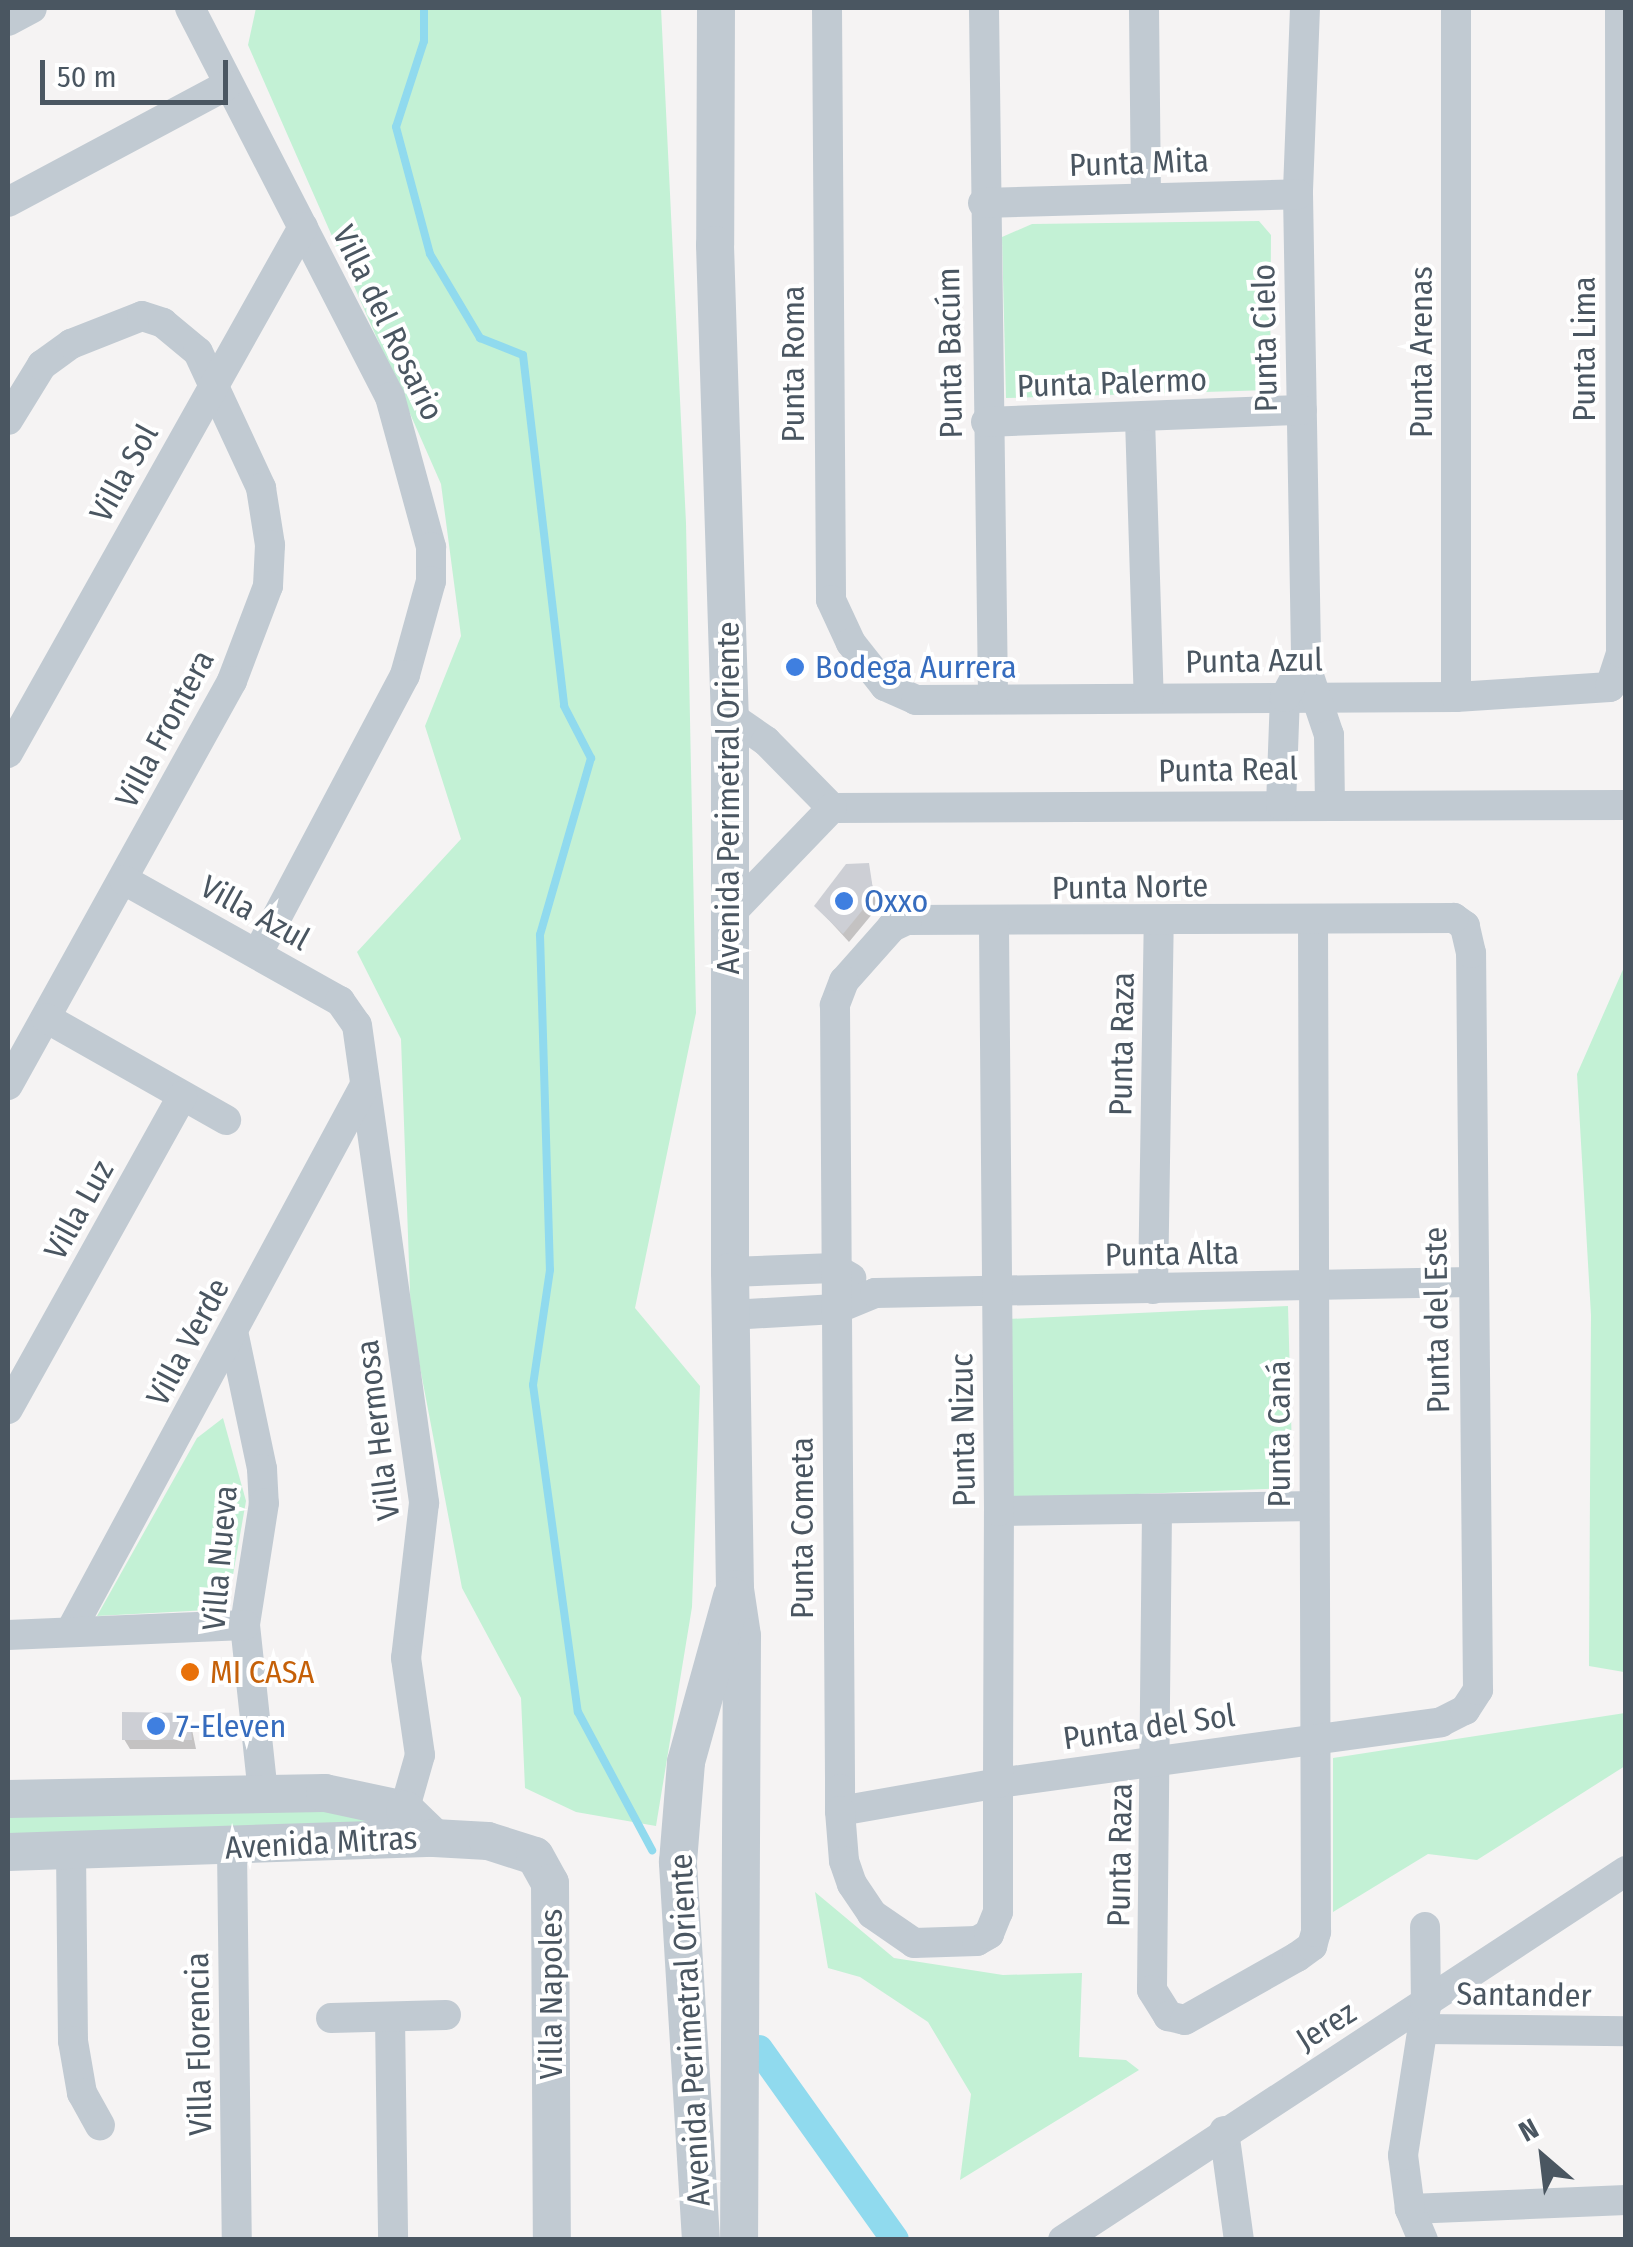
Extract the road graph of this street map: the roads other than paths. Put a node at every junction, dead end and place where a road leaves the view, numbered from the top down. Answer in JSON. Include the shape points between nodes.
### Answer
{"nodes":[{"id":1,"x":32,"y":8,"type":"edge"},
{"id":2,"x":190,"y":8,"type":"edge"},
{"id":3,"x":716,"y":8,"type":"edge"},
{"id":4,"x":827,"y":8,"type":"edge"},
{"id":5,"x":984,"y":8,"type":"edge"},
{"id":6,"x":1144,"y":8,"type":"edge"},
{"id":7,"x":1305,"y":8,"type":"edge"},
{"id":8,"x":1456,"y":8,"type":"edge"},
{"id":9,"x":1620,"y":8,"type":"edge"},
{"id":10,"x":8,"y":20,"type":"edge"},
{"id":11,"x":227,"y":85,"type":"junction"},
{"id":12,"x":1298,"y":194,"type":"junction"},
{"id":13,"x":1146,"y":198,"type":"junction"},
{"id":14,"x":8,"y":202,"type":"edge"},
{"id":15,"x":983,"y":203,"type":"junction"},
{"id":16,"x":303,"y":227,"type":"junction"},
{"id":17,"x":212,"y":386,"type":"junction"},
{"id":18,"x":1302,"y":410,"type":"junction"},
{"id":19,"x":1140,"y":419,"type":"junction"},
{"id":20,"x":8,"y":420,"type":"edge"},
{"id":21,"x":986,"y":422,"type":"junction"},
{"id":22,"x":1312,"y":681,"type":"junction"},
{"id":23,"x":1610,"y":687,"type":"joint"},
{"id":24,"x":900,"y":694,"type":"joint"},
{"id":25,"x":1286,"y":697,"type":"junction"},
{"id":26,"x":1456,"y":697,"type":"junction"},
{"id":27,"x":994,"y":698,"type":"junction"},
{"id":28,"x":1149,"y":698,"type":"junction"},
{"id":29,"x":730,"y":716,"type":"junction"},
{"id":30,"x":8,"y":754,"type":"edge"},
{"id":31,"x":1330,"y":804,"type":"junction"},
{"id":32,"x":1281,"y":805,"type":"junction"},
{"id":33,"x":1626,"y":805,"type":"edge"},
{"id":34,"x":832,"y":808,"type":"junction"},
{"id":35,"x":124,"y":880,"type":"junction"},
{"id":36,"x":728,"y":916,"type":"junction"},
{"id":37,"x":1314,"y":920,"type":"junction"},
{"id":38,"x":1159,"y":921,"type":"junction"},
{"id":39,"x":994,"y":923,"type":"junction"},
{"id":40,"x":1465,"y":926,"type":"joint"},
{"id":41,"x":257,"y":954,"type":"junction"},
{"id":42,"x":834,"y":1005,"type":"joint"},
{"id":43,"x":350,"y":1011,"type":"joint"},
{"id":44,"x":46,"y":1018,"type":"junction"},
{"id":45,"x":8,"y":1085,"type":"edge"},
{"id":46,"x":364,"y":1085,"type":"junction"},
{"id":47,"x":182,"y":1096,"type":"junction"},
{"id":48,"x":226,"y":1120,"type":"dead end"},
{"id":49,"x":834,"y":1268,"type":"junction"},
{"id":50,"x":730,"y":1272,"type":"junction"},
{"id":51,"x":1471,"y":1282,"type":"junction"},
{"id":52,"x":1313,"y":1285,"type":"junction"},
{"id":53,"x":1153,"y":1289,"type":"junction"},
{"id":54,"x":875,"y":1294,"type":"junction"},
{"id":55,"x":996,"y":1294,"type":"junction"},
{"id":56,"x":836,"y":1309,"type":"junction"},
{"id":57,"x":731,"y":1315,"type":"junction"},
{"id":58,"x":234,"y":1332,"type":"junction"},
{"id":59,"x":8,"y":1410,"type":"edge"},
{"id":60,"x":1314,"y":1506,"type":"junction"},
{"id":61,"x":1157,"y":1510,"type":"junction"},
{"id":62,"x":999,"y":1512,"type":"junction"},
{"id":63,"x":735,"y":1588,"type":"junction"},
{"id":64,"x":245,"y":1626,"type":"junction"},
{"id":65,"x":70,"y":1632,"type":"junction"},
{"id":66,"x":8,"y":1635,"type":"edge"},
{"id":67,"x":1466,"y":1710,"type":"joint"},
{"id":68,"x":1316,"y":1740,"type":"junction"},
{"id":69,"x":1156,"y":1762,"type":"junction"},
{"id":70,"x":739,"y":1780,"type":"junction"},
{"id":71,"x":998,"y":1783,"type":"junction"},
{"id":72,"x":264,"y":1794,"type":"junction"},
{"id":73,"x":8,"y":1799,"type":"edge"},
{"id":74,"x":840,"y":1810,"type":"junction"},
{"id":75,"x":400,"y":1825,"type":"junction"},
{"id":76,"x":434,"y":1838,"type":"joint"},
{"id":77,"x":232,"y":1848,"type":"junction"},
{"id":78,"x":72,"y":1851,"type":"junction"},
{"id":79,"x":8,"y":1852,"type":"edge"},
{"id":80,"x":1626,"y":1871,"type":"edge"},
{"id":81,"x":1425,"y":1928,"type":"dead end"},
{"id":82,"x":989,"y":1934,"type":"joint"},
{"id":83,"x":689,"y":1973,"type":"junction"},
{"id":84,"x":446,"y":2015,"type":"dead end"},
{"id":85,"x":390,"y":2016,"type":"junction"},
{"id":86,"x":1168,"y":2016,"type":"joint"},
{"id":87,"x":330,"y":2018,"type":"dead end"},
{"id":88,"x":1424,"y":2018,"type":"junction"},
{"id":89,"x":1626,"y":2031,"type":"edge"},
{"id":90,"x":100,"y":2125,"type":"dead end"},
{"id":91,"x":1224,"y":2131,"type":"junction"},
{"id":92,"x":1626,"y":2200,"type":"edge"},
{"id":93,"x":1410,"y":2209,"type":"junction"},
{"id":94,"x":237,"y":2240,"type":"edge"},
{"id":95,"x":393,"y":2240,"type":"edge"},
{"id":96,"x":552,"y":2240,"type":"edge"},
{"id":97,"x":700,"y":2240,"type":"edge"},
{"id":98,"x":739,"y":2240,"type":"edge"},
{"id":99,"x":1063,"y":2240,"type":"edge"},
{"id":100,"x":1239,"y":2240,"type":"edge"},
{"id":101,"x":1423,"y":2240,"type":"edge"}],
"edges":[{"from":1,"to":10,"type":"street"},
{"from":2,"to":11,"type":"street","name":"Villa del Rosario"},
{"from":3,"to":29,"type":"street","name":"Avenida Perimetral Oriente","via":[[715,245]]},
{"from":4,"to":24,"type":"street","name":"Punta Roma","via":[[831,600],[851,643]]},
{"from":5,"to":15,"type":"street","name":"Punta Bacúm"},
{"from":6,"to":13,"type":"street"},
{"from":7,"to":12,"type":"street","name":"Punta Cielo"},
{"from":8,"to":26,"type":"street","name":"Punta Arenas"},
{"from":9,"to":23,"type":"street","name":"Punta Lima","via":[[1621,653]]},
{"from":11,"to":14,"type":"street"},
{"from":11,"to":16,"type":"street","name":"Villa del Rosario"},
{"from":12,"to":13,"type":"street","name":"Punta Mita"},
{"from":12,"to":18,"type":"street","name":"Punta Cielo"},
{"from":13,"to":15,"type":"street","name":"Punta Mita"},
{"from":15,"to":21,"type":"street","name":"Punta Bacúm"},
{"from":16,"to":17,"type":"street","name":"Villa Sol"},
{"from":16,"to":41,"type":"street","name":"Villa del Rosario","via":[[398,416],[425,511],[431,581],[405,675]]},
{"from":17,"to":20,"type":"street","name":"Villa Frontera","via":[[198,352],[182,335],[142,316],[108,325],[42,365]]},
{"from":17,"to":30,"type":"street","name":"Villa Sol"},
{"from":17,"to":35,"type":"street","name":"Villa Frontera","via":[[261,488],[268,586],[232,681]]},
{"from":18,"to":19,"type":"street","name":"Punta Palermo"},
{"from":18,"to":22,"type":"street","name":"Punta Cielo"},
{"from":19,"to":21,"type":"street","name":"Punta Palermo"},
{"from":19,"to":28,"type":"street"},
{"from":21,"to":27,"type":"street","name":"Punta Bacúm"},
{"from":22,"to":25,"type":"street"},
{"from":22,"to":26,"type":"street","name":"Punta Azul"},
{"from":22,"to":31,"type":"street","name":"Punta Cielo","via":[[1329,734]]},
{"from":23,"to":26,"type":"street","name":"Punta Azul"},
{"from":24,"to":27,"type":"street","name":"Punta Azul","via":[[916,700]]},
{"from":25,"to":28,"type":"street","name":"Punta Azul"},
{"from":25,"to":32,"type":"street"},
{"from":27,"to":28,"type":"street","name":"Punta Azul"},
{"from":29,"to":34,"type":"street","via":[[766,741]]},
{"from":29,"to":36,"type":"street","name":"Avenida Perimetral Oriente"},
{"from":31,"to":32,"type":"street","name":"Punta Real"},
{"from":31,"to":33,"type":"street","name":"Punta Real"},
{"from":32,"to":34,"type":"street","name":"Punta Real"},
{"from":34,"to":36,"type":"street"},
{"from":35,"to":41,"type":"street","name":"Villa Azul"},
{"from":35,"to":44,"type":"street","name":"Villa Frontera"},
{"from":36,"to":50,"type":"street","name":"Avenida Perimetral Oriente"},
{"from":37,"to":38,"type":"street","name":"Punta Norte"},
{"from":37,"to":40,"type":"street","name":"Punta Norte","via":[[1454,918]]},
{"from":37,"to":52,"type":"street","name":"Punta Caná"},
{"from":38,"to":39,"type":"street","name":"Punta Norte"},
{"from":38,"to":53,"type":"street","name":"Punta Raza"},
{"from":39,"to":42,"type":"street","name":"Punta Norte","via":[[907,920],[892,927],[844,982]]},
{"from":39,"to":55,"type":"street","name":"Punta Nizuc"},
{"from":40,"to":51,"type":"street","name":"Punta del Este","via":[[1471,953]]},
{"from":41,"to":43,"type":"street","name":"Villa Azul"},
{"from":42,"to":49,"type":"street","name":"Punta Cometa"},
{"from":43,"to":46,"type":"street","name":"Villa Hermosa"},
{"from":44,"to":45,"type":"street","name":"Villa Frontera"},
{"from":44,"to":47,"type":"street"},
{"from":46,"to":58,"type":"street","name":"Villa Verde"},
{"from":46,"to":75,"type":"street","name":"Villa Hermosa","via":[[424,1502],[406,1658],[420,1755]]},
{"from":47,"to":48,"type":"street"},
{"from":47,"to":59,"type":"street","name":"Villa Luz"},
{"from":49,"to":50,"type":"street"},
{"from":49,"to":54,"type":"street"},
{"from":49,"to":56,"type":"street","name":"Punta Cometa"},
{"from":50,"to":57,"type":"street","name":"Avenida Perimetral Oriente"},
{"from":51,"to":52,"type":"street","name":"Punta Alta"},
{"from":51,"to":67,"type":"street","name":"Punta del Este","via":[[1478,1690]]},
{"from":52,"to":53,"type":"street","name":"Punta Alta"},
{"from":52,"to":60,"type":"street","name":"Punta Caná"},
{"from":53,"to":55,"type":"street","name":"Punta Alta"},
{"from":54,"to":55,"type":"street","name":"Punta Alta"},
{"from":54,"to":56,"type":"street","name":"Punta Alta"},
{"from":55,"to":62,"type":"street","name":"Punta Nizuc"},
{"from":56,"to":57,"type":"street","name":"Punta Alta"},
{"from":56,"to":74,"type":"street","name":"Punta Cometa"},
{"from":57,"to":63,"type":"street","name":"Avenida Perimetral Oriente"},
{"from":58,"to":64,"type":"street","name":"Villa Nueva","via":[[258,1430],[264,1503]]},
{"from":58,"to":65,"type":"street","name":"Villa Verde"},
{"from":60,"to":61,"type":"street"},
{"from":60,"to":68,"type":"street","name":"Punta Caná"},
{"from":61,"to":62,"type":"street"},
{"from":61,"to":69,"type":"street","name":"Punta Raza"},
{"from":62,"to":71,"type":"street","name":"Punta Nizuc"},
{"from":63,"to":70,"type":"street","name":"Avenida Perimetral Oriente","via":[[742,1636]]},
{"from":63,"to":83,"type":"street","name":"Avenida Perimetral Oriente","via":[[682,1781],[677,1906]]},
{"from":64,"to":65,"type":"street"},
{"from":64,"to":72,"type":"street","name":"Villa Nueva"},
{"from":65,"to":66,"type":"street"},
{"from":67,"to":68,"type":"street","name":"Punta del Sol","via":[[1440,1722]]},
{"from":68,"to":69,"type":"street","name":"Punta del Sol"},
{"from":68,"to":86,"type":"street","name":"Punta Caná","via":[[1312,1946],[1201,2016]]},
{"from":69,"to":71,"type":"street","name":"Punta del Sol"},
{"from":69,"to":86,"type":"street","name":"Punta Raza","via":[[1152,1990]]},
{"from":70,"to":83,"type":"street","via":[[705,1786],[692,1804]]},
{"from":70,"to":98,"type":"street","name":"Avenida Perimetral Oriente"},
{"from":71,"to":74,"type":"street","name":"Punta del Sol"},
{"from":71,"to":82,"type":"street","name":"Punta Nizuc","via":[[998,1912]]},
{"from":72,"to":73,"type":"street","name":"Avenida Mitras"},
{"from":72,"to":75,"type":"street","name":"Avenida Mitras","via":[[349,1795]]},
{"from":74,"to":82,"type":"street","name":"Punta Cometa","via":[[852,1884],[891,1932],[914,1943],[966,1943]]},
{"from":75,"to":76,"type":"street","name":"Avenida Mitras"},
{"from":75,"to":77,"type":"street","name":"Avenida Mitras"},
{"from":76,"to":96,"type":"street","name":"Villa Napoles","via":[[524,1850],[546,1868]]},
{"from":77,"to":78,"type":"street","name":"Avenida Mitras"},
{"from":77,"to":94,"type":"street","name":"Villa Florencia"},
{"from":78,"to":79,"type":"street","name":"Avenida Mitras"},
{"from":78,"to":90,"type":"street","via":[[73,2041],[82,2093]]},
{"from":80,"to":88,"type":"street","name":"Jerez"},
{"from":81,"to":88,"type":"street"},
{"from":83,"to":97,"type":"street","name":"Avenida Perimetral Oriente"},
{"from":84,"to":85,"type":"street"},
{"from":85,"to":87,"type":"street"},
{"from":85,"to":95,"type":"street"},
{"from":88,"to":89,"type":"street","name":"Santander"},
{"from":88,"to":91,"type":"street","name":"Jerez"},
{"from":88,"to":93,"type":"street","via":[[1403,2155]]},
{"from":91,"to":99,"type":"street","name":"Jerez"},
{"from":91,"to":100,"type":"street"},
{"from":92,"to":93,"type":"street"},
{"from":93,"to":101,"type":"street"}]}
